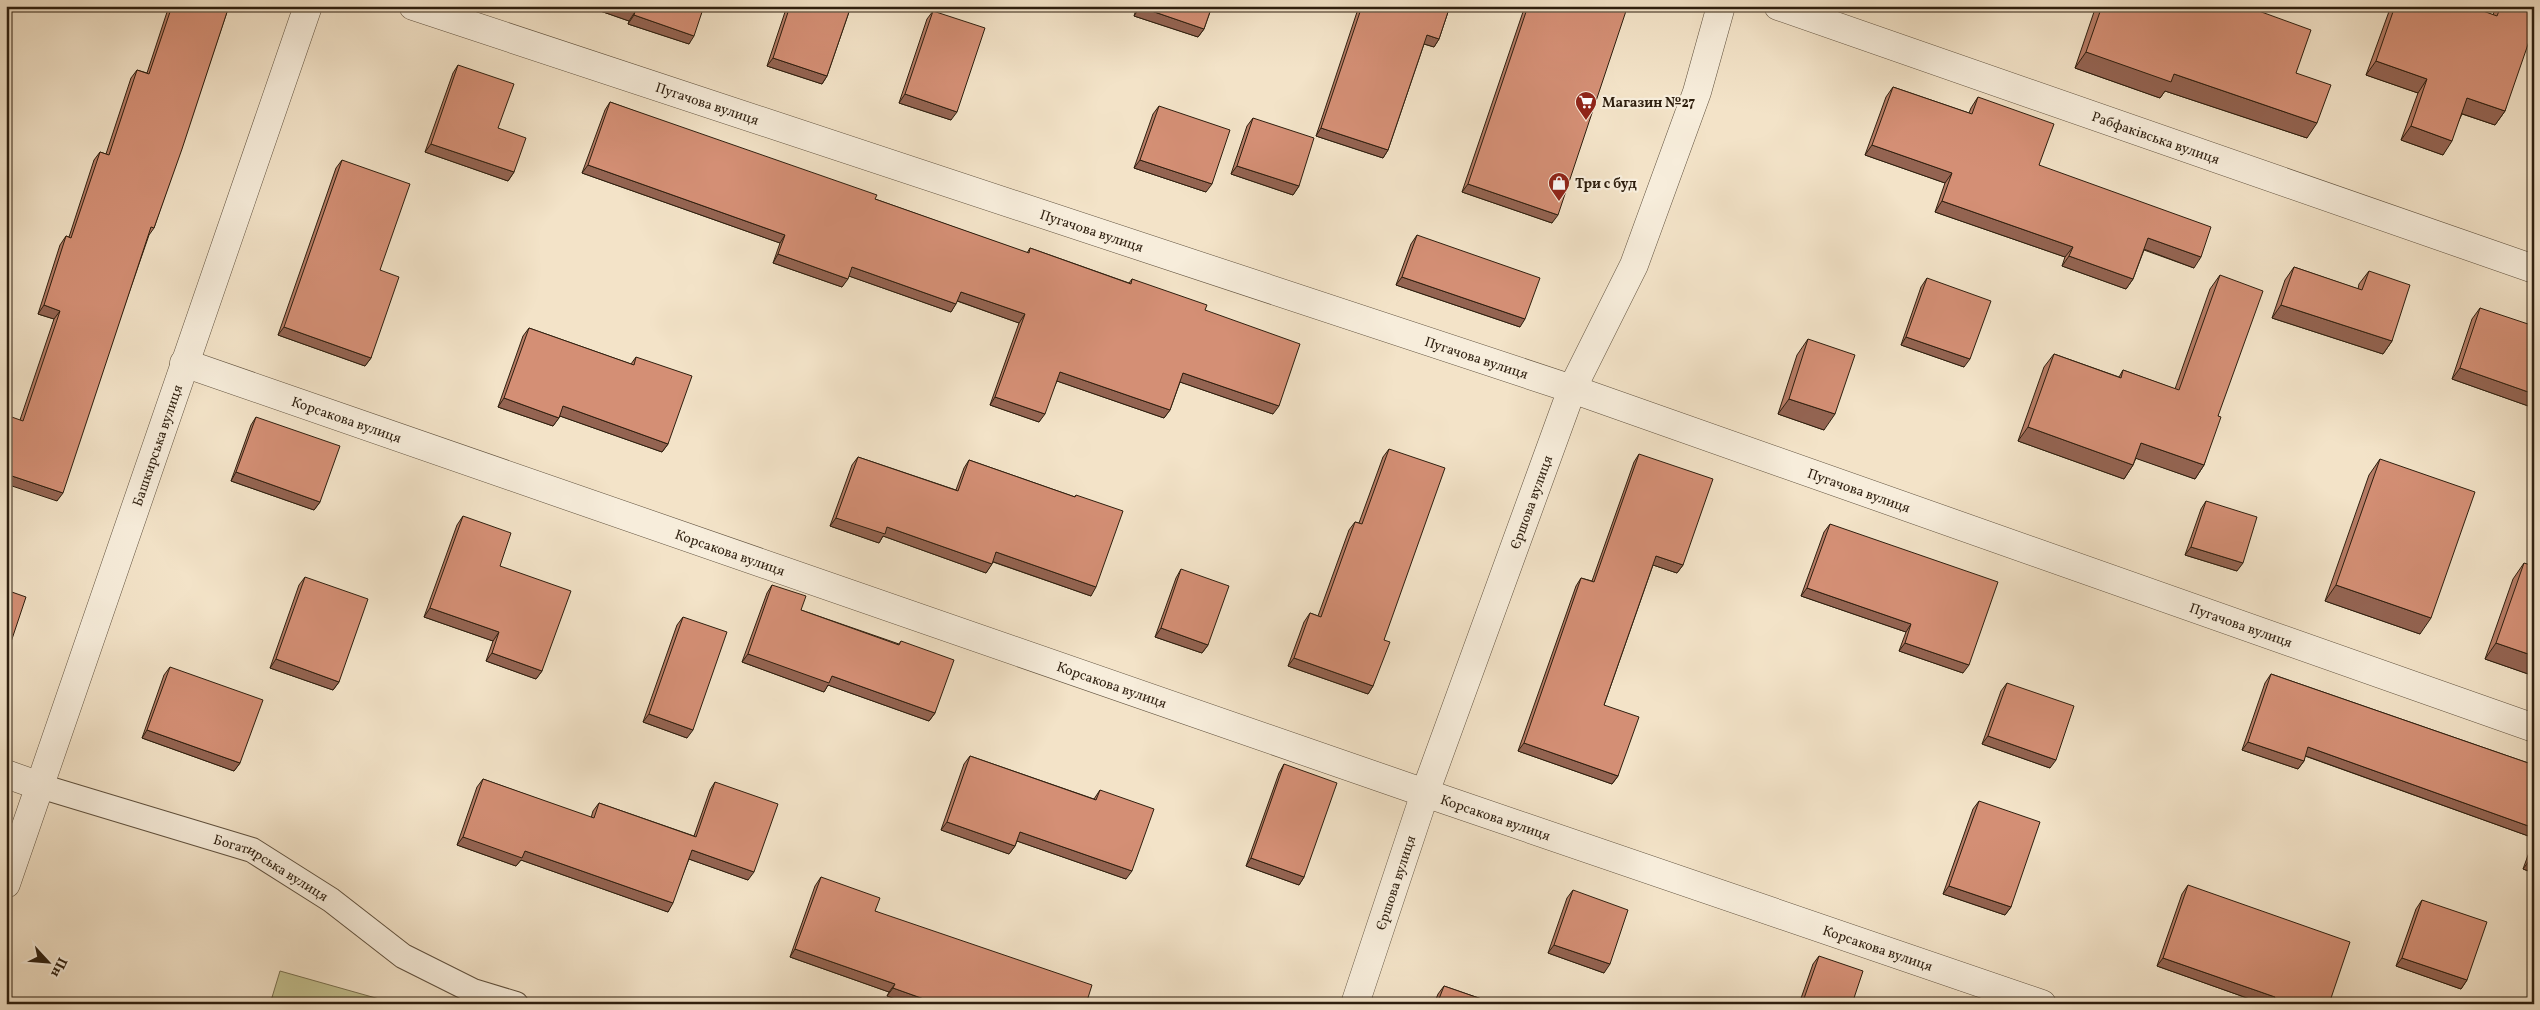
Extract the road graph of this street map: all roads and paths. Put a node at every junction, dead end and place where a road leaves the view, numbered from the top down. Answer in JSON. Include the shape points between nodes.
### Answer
{"nodes":[{"id":1,"x":308,"y":6,"type":"edge"},
{"id":2,"x":413,"y":6,"type":"edge"},
{"id":3,"x":1721,"y":6,"type":"edge"},
{"id":4,"x":1778,"y":6,"type":"edge"},
{"id":5,"x":2534,"y":269,"type":"edge"},
{"id":6,"x":184,"y":363,"type":"junction"},
{"id":7,"x":1572,"y":388,"type":"junction"},
{"id":8,"x":2534,"y":728,"type":"edge"},
{"id":9,"x":6,"y":774,"type":"edge"},
{"id":10,"x":40,"y":786,"type":"junction"},
{"id":11,"x":1425,"y":793,"type":"junction"},
{"id":12,"x":6,"y":884,"type":"edge"},
{"id":13,"x":516,"y":1004,"type":"edge"},
{"id":14,"x":1355,"y":1004,"type":"edge"},
{"id":15,"x":2042,"y":1004,"type":"edge"}],
"edges":[{"from":1,"to":6,"type":"street","name":"Башкирська вулиця"},
{"from":2,"to":7,"type":"street","name":"Пугачова вулиця"},
{"from":3,"to":7,"type":"street","name":"Єршова вулиця","via":[[1697,92],[1634,265]]},
{"from":4,"to":5,"type":"street","name":"Рабфаківська вулиця"},
{"from":6,"to":10,"type":"street","name":"Башкирська вулиця"},
{"from":6,"to":11,"type":"street","name":"Корсакова вулиця"},
{"from":7,"to":8,"type":"street","name":"Пугачова вулиця"},
{"from":7,"to":11,"type":"street","name":"Єршова вулиця"},
{"from":9,"to":10,"type":"street","name":"Богатирська вулиця"},
{"from":10,"to":12,"type":"street","name":"Башкирська вулиця"},
{"from":10,"to":13,"type":"lane","name":"Богатирська вулиця","via":[[252,850],[331,900],[404,956],[473,991]]},
{"from":11,"to":14,"type":"street","name":"Єршова вулиця"},
{"from":11,"to":15,"type":"street","name":"Корсакова вулиця"}]}
